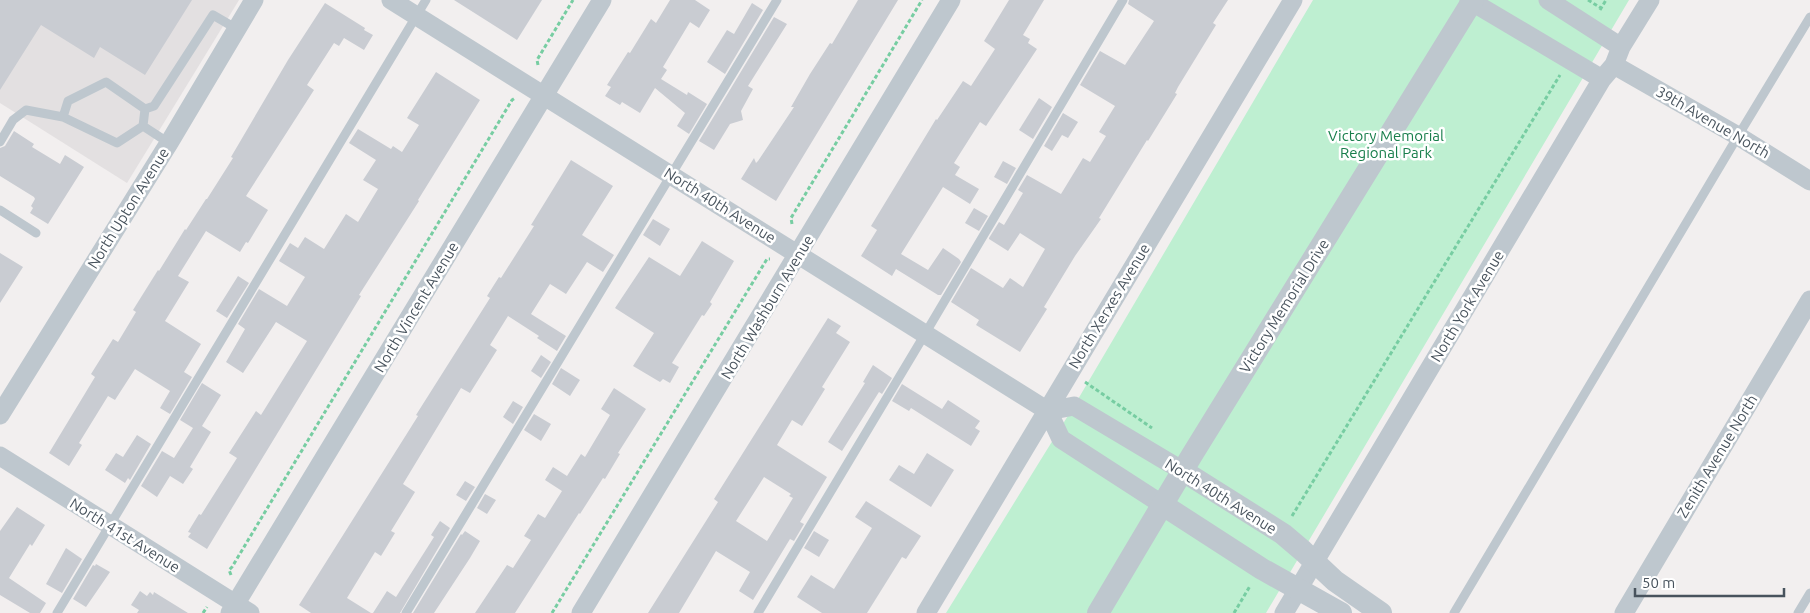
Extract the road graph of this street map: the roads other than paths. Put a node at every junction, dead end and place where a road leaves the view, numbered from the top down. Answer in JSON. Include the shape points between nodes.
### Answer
{"nodes":[{"id":1,"x":254,"y":0,"type":"edge"},
{"id":2,"x":391,"y":0,"type":"edge"},
{"id":3,"x":602,"y":0,"type":"edge"},
{"id":4,"x":777,"y":0,"type":"edge"},
{"id":5,"x":951,"y":0,"type":"edge"},
{"id":6,"x":1123,"y":0,"type":"edge"},
{"id":7,"x":1293,"y":0,"type":"edge"},
{"id":8,"x":1548,"y":0,"type":"edge"},
{"id":9,"x":1650,"y":0,"type":"edge"},
{"id":10,"x":1471,"y":1,"type":"edge"},
{"id":11,"x":422,"y":8,"type":"edge"},
{"id":12,"x":1810,"y":18,"type":"edge"},
{"id":13,"x":237,"y":29,"type":"junction"},
{"id":14,"x":1621,"y":48,"type":"junction"},
{"id":15,"x":1608,"y":72,"type":"junction"},
{"id":16,"x":544,"y":96,"type":"junction"},
{"id":17,"x":145,"y":109,"type":"junction"},
{"id":18,"x":63,"y":117,"type":"junction"},
{"id":19,"x":144,"y":126,"type":"junction"},
{"id":20,"x":1738,"y":136,"type":"junction"},
{"id":21,"x":0,"y":142,"type":"edge"},
{"id":22,"x":169,"y":142,"type":"junction"},
{"id":23,"x":672,"y":176,"type":"junction"},
{"id":24,"x":1810,"y":181,"type":"edge"},
{"id":25,"x":0,"y":210,"type":"edge"},
{"id":26,"x":36,"y":233,"type":"dead end"},
{"id":27,"x":798,"y":255,"type":"junction"},
{"id":28,"x":1810,"y":300,"type":"edge"},
{"id":29,"x":926,"y":334,"type":"junction"},
{"id":30,"x":1048,"y":411,"type":"junction"},
{"id":31,"x":0,"y":415,"type":"edge"},
{"id":32,"x":0,"y":456,"type":"edge"},
{"id":33,"x":1183,"y":471,"type":"junction"},
{"id":34,"x":1163,"y":505,"type":"junction"},
{"id":35,"x":110,"y":525,"type":"junction"},
{"id":36,"x":1315,"y":562,"type":"junction"},
{"id":37,"x":1298,"y":589,"type":"junction"},
{"id":38,"x":1810,"y":593,"type":"edge"},
{"id":39,"x":239,"y":610,"type":"edge"},
{"id":40,"x":57,"y":613,"type":"edge"},
{"id":41,"x":406,"y":613,"type":"edge"},
{"id":42,"x":581,"y":613,"type":"edge"},
{"id":43,"x":758,"y":613,"type":"edge"},
{"id":44,"x":926,"y":613,"type":"edge"},
{"id":45,"x":1098,"y":613,"type":"edge"},
{"id":46,"x":1284,"y":613,"type":"edge"},
{"id":47,"x":1341,"y":613,"type":"edge"},
{"id":48,"x":1381,"y":613,"type":"edge"},
{"id":49,"x":1454,"y":613,"type":"edge"},
{"id":50,"x":1624,"y":613,"type":"edge"},
{"id":51,"x":1798,"y":613,"type":"edge"}],
"edges":[{"from":1,"to":13,"type":"street","name":"North Upton Avenue"},
{"from":2,"to":11,"type":"street","name":"North 40th Avenue"},
{"from":3,"to":16,"type":"street","name":"North Vincent Avenue"},
{"from":4,"to":23,"type":"lane"},
{"from":5,"to":27,"type":"street","name":"North Washburn Avenue"},
{"from":6,"to":29,"type":"lane"},
{"from":7,"to":30,"type":"street","name":"North Xerxes Avenue"},
{"from":8,"to":14,"type":"street"},
{"from":9,"to":14,"type":"street","name":"North York Avenue"},
{"from":10,"to":15,"type":"street","name":"39th Avenue North"},
{"from":10,"to":33,"type":"street","name":"Victory Memorial Drive"},
{"from":11,"to":16,"type":"street","name":"North 40th Avenue"},
{"from":11,"to":35,"type":"lane"},
{"from":12,"to":20,"type":"lane"},
{"from":13,"to":17,"type":"lane","via":[[213,15],[154,106]]},
{"from":13,"to":22,"type":"street","name":"North Upton Avenue"},
{"from":14,"to":15,"type":"street","name":"North York Avenue"},
{"from":15,"to":20,"type":"street","name":"39th Avenue North"},
{"from":15,"to":36,"type":"street","name":"North York Avenue"},
{"from":16,"to":23,"type":"street","name":"North 40th Avenue"},
{"from":16,"to":39,"type":"street","name":"North Vincent Avenue"},
{"from":17,"to":18,"type":"lane","via":[[106,82],[68,101]]},
{"from":17,"to":19,"type":"lane"},
{"from":18,"to":19,"type":"lane","via":[[116,143]]},
{"from":18,"to":21,"type":"lane","via":[[26,110],[13,120]]},
{"from":19,"to":22,"type":"lane"},
{"from":20,"to":24,"type":"street","name":"39th Avenue North"},
{"from":20,"to":49,"type":"lane"},
{"from":22,"to":31,"type":"street","name":"North Upton Avenue"},
{"from":23,"to":27,"type":"street","name":"North 40th Avenue"},
{"from":23,"to":41,"type":"lane"},
{"from":25,"to":26,"type":"lane"},
{"from":27,"to":29,"type":"street","name":"North 40th Avenue"},
{"from":27,"to":42,"type":"street","name":"North Washburn Avenue"},
{"from":28,"to":50,"type":"street","name":"Zenith Avenue North"},
{"from":29,"to":30,"type":"street","name":"North 40th Avenue"},
{"from":29,"to":43,"type":"lane"},
{"from":30,"to":33,"type":"street","name":"North 40th Avenue","via":[[1074,406]]},
{"from":30,"to":34,"type":"street","via":[[1061,439]]},
{"from":30,"to":44,"type":"street","name":"North Xerxes Avenue"},
{"from":32,"to":35,"type":"street","name":"North 41st Avenue"},
{"from":33,"to":34,"type":"street","name":"Victory Memorial Drive"},
{"from":33,"to":36,"type":"street","name":"North 40th Avenue","via":[[1283,534]]},
{"from":34,"to":37,"type":"street"},
{"from":34,"to":45,"type":"street","name":"Victory Memorial Drive"},
{"from":35,"to":39,"type":"street","name":"North 41st Avenue"},
{"from":35,"to":40,"type":"lane"},
{"from":36,"to":37,"type":"street","name":"North York Avenue"},
{"from":36,"to":48,"type":"street","name":"North 40th Avenue","via":[[1335,581]]},
{"from":37,"to":46,"type":"street","name":"North York Avenue"},
{"from":37,"to":47,"type":"street"},
{"from":38,"to":51,"type":"lane"}]}
